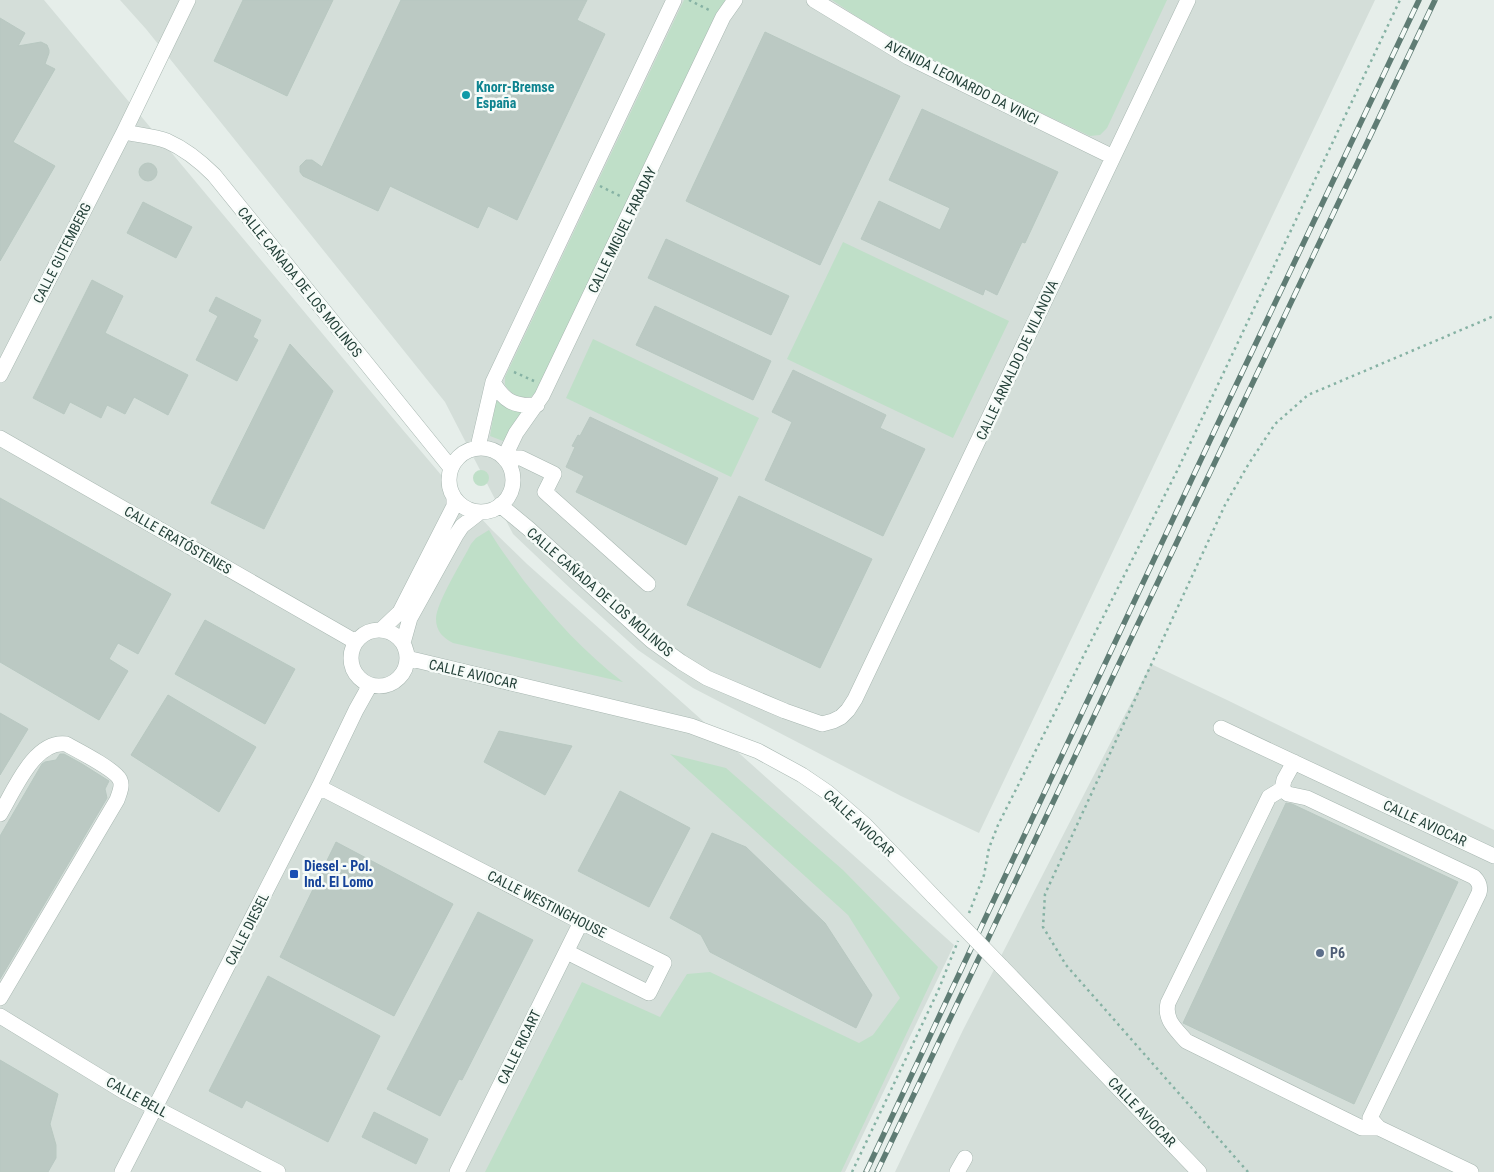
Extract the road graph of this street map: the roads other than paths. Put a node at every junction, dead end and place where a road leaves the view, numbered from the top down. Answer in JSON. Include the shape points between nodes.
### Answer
{"nodes":[{"id":1,"x":188,"y":0,"type":"edge"},
{"id":2,"x":674,"y":0,"type":"edge"},
{"id":3,"x":735,"y":0,"type":"edge"},
{"id":4,"x":814,"y":0,"type":"edge"},
{"id":5,"x":1188,"y":0,"type":"edge"},
{"id":6,"x":124,"y":132,"type":"junction"},
{"id":7,"x":1113,"y":157,"type":"junction"},
{"id":8,"x":0,"y":375,"type":"edge"},
{"id":9,"x":493,"y":382,"type":"junction"},
{"id":10,"x":536,"y":405,"type":"junction"},
{"id":11,"x":0,"y":438,"type":"edge"},
{"id":12,"x":478,"y":447,"type":"junction"},
{"id":13,"x":504,"y":458,"type":"junction"},
{"id":14,"x":451,"y":468,"type":"junction"},
{"id":15,"x":454,"y":498,"type":"junction"},
{"id":16,"x":500,"y":505,"type":"junction"},
{"id":17,"x":480,"y":512,"type":"junction"},
{"id":18,"x":648,"y":584,"type":"dead end"},
{"id":19,"x":381,"y":630,"type":"junction"},
{"id":20,"x":356,"y":642,"type":"junction"},
{"id":21,"x":403,"y":643,"type":"junction"},
{"id":22,"x":408,"y":658,"type":"junction"},
{"id":23,"x":370,"y":684,"type":"junction"},
{"id":24,"x":841,"y":716,"type":"joint"},
{"id":25,"x":1221,"y":728,"type":"dead end"},
{"id":26,"x":1294,"y":762,"type":"junction"},
{"id":27,"x":320,"y":787,"type":"junction"},
{"id":28,"x":1282,"y":789,"type":"junction"},
{"id":29,"x":0,"y":814,"type":"edge"},
{"id":30,"x":1494,"y":856,"type":"edge"},
{"id":31,"x":581,"y":922,"type":"junction"},
{"id":32,"x":567,"y":952,"type":"junction"},
{"id":33,"x":5,"y":978,"type":"edge"},
{"id":34,"x":0,"y":998,"type":"edge"},
{"id":35,"x":0,"y":1016,"type":"edge"},
{"id":36,"x":155,"y":1108,"type":"junction"},
{"id":37,"x":1379,"y":1128,"type":"junction"},
{"id":38,"x":965,"y":1158,"type":"dead end"},
{"id":39,"x":122,"y":1172,"type":"edge"},
{"id":40,"x":278,"y":1172,"type":"edge"},
{"id":41,"x":457,"y":1172,"type":"edge"},
{"id":42,"x":957,"y":1172,"type":"edge"},
{"id":43,"x":1199,"y":1172,"type":"edge"},
{"id":44,"x":1471,"y":1172,"type":"edge"}],
"edges":[{"from":1,"to":6,"type":"street","name":"CALLE GUTEMBERG"},
{"from":2,"to":9,"type":"street"},
{"from":3,"to":10,"type":"street","name":"CALLE MIGUEL FARADAY","via":[[723,17]]},
{"from":4,"to":7,"type":"street","name":"AVENIDA LEONARDO DA VINCI","via":[[908,57]]},
{"from":5,"to":7,"type":"street","name":"CALLE ARNALDO DE VILANOVA"},
{"from":6,"to":8,"type":"street","name":"CALLE GUTEMBERG"},
{"from":6,"to":14,"type":"street","name":"CALLE CAÑADA DE LOS MOLINOS","via":[[165,140],[180,147],[214,175]]},
{"from":7,"to":24,"type":"street","name":"CALLE ARNALDO DE VILANOVA","via":[[855,699]]},
{"from":9,"to":10,"type":"street","via":[[514,404]]},
{"from":9,"to":12,"type":"street"},
{"from":10,"to":13,"type":"street","name":"CALLE MIGUEL FARADAY","via":[[516,433]]},
{"from":11,"to":20,"type":"street","name":"CALLE ERATÓSTENES"},
{"from":12,"to":13,"type":"street","via":[[488,448]]},
{"from":12,"to":14,"type":"street","via":[[462,454]]},
{"from":13,"to":16,"type":"street","via":[[513,477],[508,498]]},
{"from":13,"to":18,"type":"street","via":[[521,458],[554,474],[546,492]]},
{"from":14,"to":15,"type":"street","via":[[448,479]]},
{"from":15,"to":17,"type":"street","via":[[464,507]]},
{"from":15,"to":19,"type":"street","via":[[454,506],[400,612]]},
{"from":16,"to":17,"type":"street"},
{"from":16,"to":24,"type":"street","name":"CALLE CAÑADA DE LOS MOLINOS","via":[[652,641],[681,662],[707,678],[822,724]]},
{"from":17,"to":21,"type":"street","via":[[456,535],[410,618]]},
{"from":19,"to":20,"type":"street","via":[[365,634]]},
{"from":19,"to":21,"type":"street","via":[[391,632]]},
{"from":20,"to":23,"type":"street","via":[[351,656],[352,665],[362,680]]},
{"from":21,"to":22,"type":"street"},
{"from":22,"to":23,"type":"street","via":[[402,675],[396,681],[388,685]]},
{"from":22,"to":43,"type":"street","name":"CALLE AVIOCAR","bridge":true,"via":[[691,726],[758,751],[802,775],[866,825]]},
{"from":23,"to":27,"type":"street","name":"CALLE DIESEL"},
{"from":25,"to":26,"type":"street","name":"CALLE AVIOCAR"},
{"from":26,"to":28,"type":"street"},
{"from":26,"to":30,"type":"street","name":"CALLE AVIOCAR"},
{"from":27,"to":31,"type":"street","name":"CALLE WESTINGHOUSE"},
{"from":27,"to":36,"type":"street","name":"CALLE DIESEL"},
{"from":28,"to":37,"type":"street","via":[[1288,794],[1308,798],[1479,881],[1479,893],[1370,1118]]},
{"from":28,"to":37,"type":"street","via":[[1269,797],[1168,1003],[1167,1016],[1186,1041],[1362,1128]]},
{"from":29,"to":33,"type":"street","via":[[32,760],[59,743],[115,773],[121,781],[117,800]]},
{"from":31,"to":32,"type":"street","name":"CALLE RICART"},
{"from":31,"to":32,"type":"street","name":"CALLE WESTINGHOUSE","via":[[664,963],[650,993]]},
{"from":32,"to":41,"type":"street","name":"CALLE RICART"},
{"from":33,"to":34,"type":"street"},
{"from":35,"to":36,"type":"street","name":"CALLE BELL"},
{"from":36,"to":39,"type":"street","name":"CALLE DIESEL"},
{"from":36,"to":40,"type":"street","name":"CALLE BELL"},
{"from":37,"to":44,"type":"street"},
{"from":38,"to":42,"type":"street"}]}
